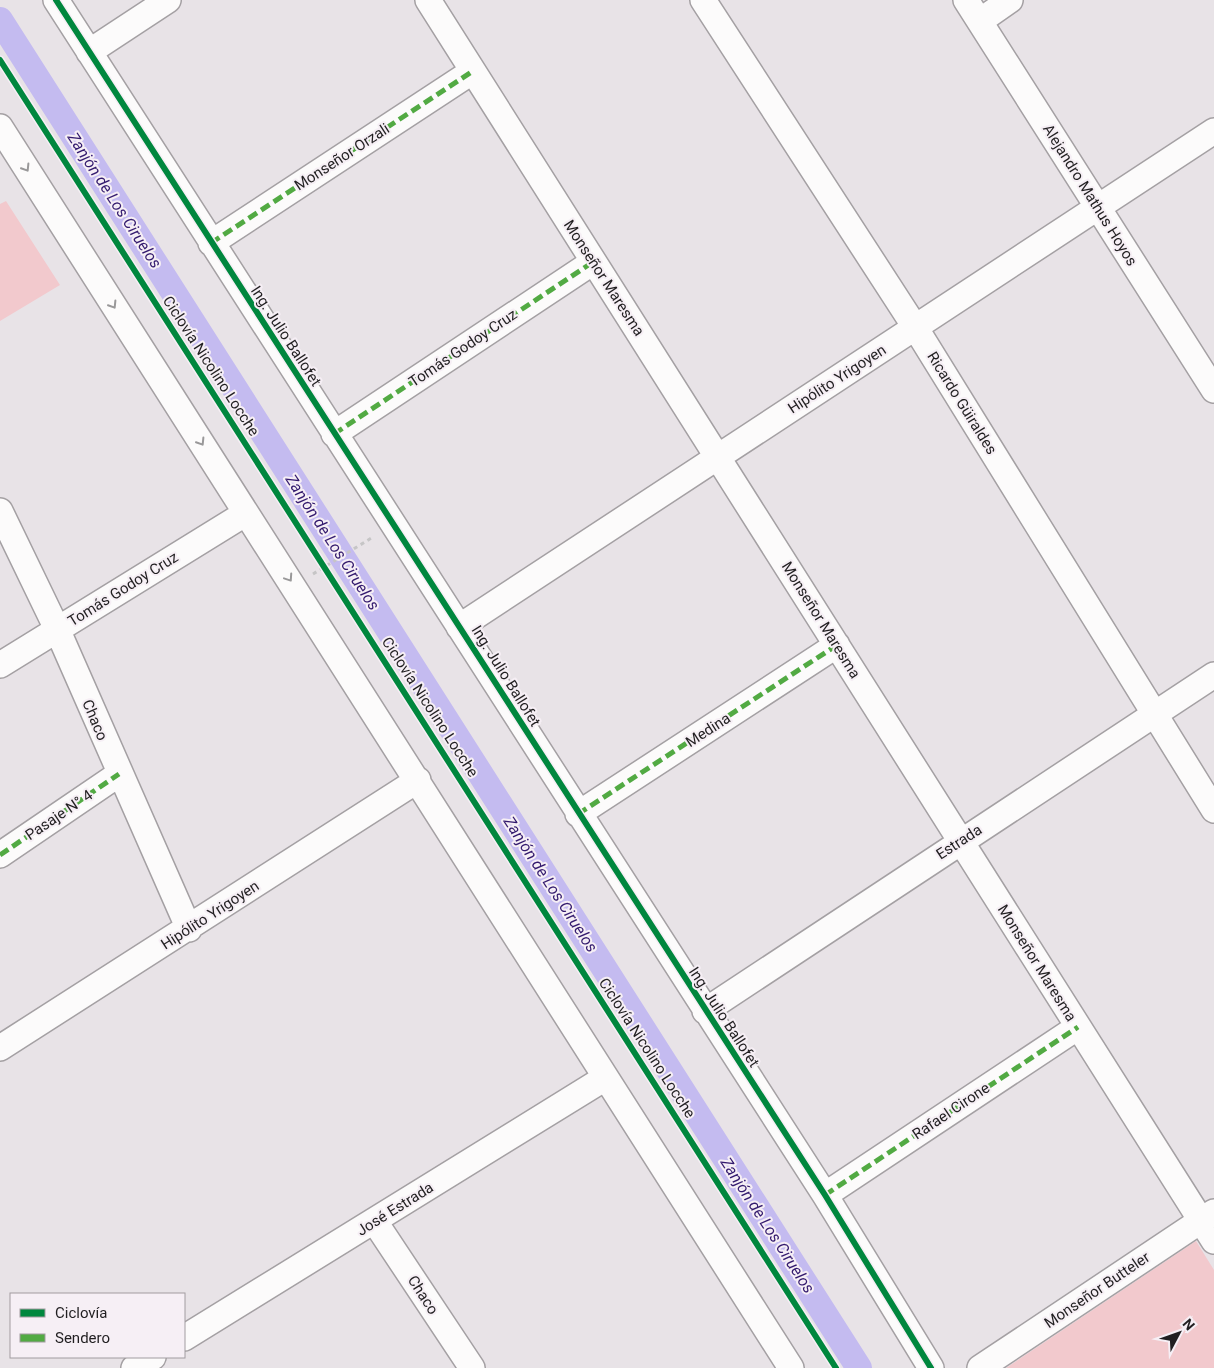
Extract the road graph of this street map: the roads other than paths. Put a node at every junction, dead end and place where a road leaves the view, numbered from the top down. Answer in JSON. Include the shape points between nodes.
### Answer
{"nodes":[{"id":1,"x":56,"y":0,"type":"edge"},
{"id":2,"x":168,"y":0,"type":"edge"},
{"id":3,"x":428,"y":0,"type":"edge"},
{"id":4,"x":703,"y":0,"type":"edge"},
{"id":5,"x":966,"y":0,"type":"edge"},
{"id":6,"x":1010,"y":0,"type":"edge"},
{"id":7,"x":980,"y":21,"type":"junction"},
{"id":8,"x":89,"y":52,"type":"junction"},
{"id":9,"x":473,"y":70,"type":"junction"},
{"id":10,"x":0,"y":126,"type":"edge"},
{"id":11,"x":1214,"y":131,"type":"edge"},
{"id":12,"x":1098,"y":207,"type":"junction"},
{"id":13,"x":211,"y":243,"type":"junction"},
{"id":14,"x":593,"y":262,"type":"junction"},
{"id":15,"x":915,"y":327,"type":"junction"},
{"id":16,"x":1214,"y":390,"type":"edge"},
{"id":17,"x":334,"y":434,"type":"junction"},
{"id":18,"x":718,"y":456,"type":"junction"},
{"id":19,"x":0,"y":511,"type":"edge"},
{"id":20,"x":246,"y":513,"type":"junction"},
{"id":21,"x":459,"y":627,"type":"junction"},
{"id":22,"x":57,"y":630,"type":"junction"},
{"id":23,"x":837,"y":645,"type":"junction"},
{"id":24,"x":0,"y":665,"type":"edge"},
{"id":25,"x":1214,"y":675,"type":"edge"},
{"id":26,"x":1153,"y":715,"type":"junction"},
{"id":27,"x":119,"y":774,"type":"junction"},
{"id":28,"x":418,"y":780,"type":"junction"},
{"id":29,"x":1214,"y":810,"type":"edge"},
{"id":30,"x":578,"y":814,"type":"junction"},
{"id":31,"x":960,"y":840,"type":"junction"},
{"id":32,"x":0,"y":855,"type":"edge"},
{"id":33,"x":189,"y":929,"type":"junction"},
{"id":34,"x":705,"y":1011,"type":"junction"},
{"id":35,"x":1078,"y":1027,"type":"junction"},
{"id":36,"x":0,"y":1048,"type":"edge"},
{"id":37,"x":605,"y":1078,"type":"junction"},
{"id":38,"x":825,"y":1195,"type":"junction"},
{"id":39,"x":375,"y":1222,"type":"junction"},
{"id":40,"x":1210,"y":1224,"type":"edge"},
{"id":41,"x":185,"y":1337,"type":"edge"},
{"id":42,"x":151,"y":1358,"type":"edge"},
{"id":43,"x":134,"y":1368,"type":"edge"},
{"id":44,"x":472,"y":1368,"type":"edge"},
{"id":45,"x":791,"y":1368,"type":"edge"},
{"id":46,"x":931,"y":1368,"type":"edge"},
{"id":47,"x":980,"y":1368,"type":"edge"}],
"edges":[{"from":1,"to":8,"type":"street","name":"Ing. Julio Ballofet"},
{"from":2,"to":8,"type":"street"},
{"from":3,"to":9,"type":"street","name":"Monseñor Maresma"},
{"from":4,"to":15,"type":"street","name":"Ricardo Güiraldes"},
{"from":5,"to":7,"type":"street","name":"Alejandro Mathus Hoyos"},
{"from":6,"to":7,"type":"street"},
{"from":7,"to":12,"type":"street","name":"Alejandro Mathus Hoyos"},
{"from":8,"to":13,"type":"street","name":"Ing. Julio Ballofet"},
{"from":9,"to":13,"type":"street","name":"Monseñor Orzali"},
{"from":9,"to":14,"type":"street","name":"Monseñor Maresma"},
{"from":10,"to":20,"type":"street","one_way":true},
{"from":11,"to":12,"type":"street","name":"Hipólito Yrigoyen"},
{"from":12,"to":15,"type":"street","name":"Hipólito Yrigoyen"},
{"from":12,"to":16,"type":"street","name":"Alejandro Mathus Hoyos"},
{"from":13,"to":17,"type":"street","name":"Ing. Julio Ballofet"},
{"from":14,"to":17,"type":"street","name":"Tomás Godoy Cruz"},
{"from":14,"to":18,"type":"street","name":"Monseñor Maresma"},
{"from":15,"to":18,"type":"street","name":"Hipólito Yrigoyen"},
{"from":15,"to":26,"type":"street","name":"Ricardo Güiraldes"},
{"from":17,"to":21,"type":"street","name":"Ing. Julio Ballofet"},
{"from":18,"to":21,"type":"street","name":"Hipólito Yrigoyen"},
{"from":18,"to":23,"type":"street","name":"Monseñor Maresma"},
{"from":19,"to":22,"type":"street","name":"Chaco"},
{"from":20,"to":22,"type":"street","name":"Tomás Godoy Cruz"},
{"from":20,"to":28,"type":"street","one_way":true},
{"from":21,"to":30,"type":"street","name":"Ing. Julio Ballofet"},
{"from":22,"to":24,"type":"street","name":"Tomás Godoy Cruz"},
{"from":22,"to":27,"type":"street","name":"Chaco"},
{"from":23,"to":30,"type":"street","name":"Medina"},
{"from":23,"to":31,"type":"street","name":"Monseñor Maresma"},
{"from":25,"to":26,"type":"street","name":"Estrada"},
{"from":26,"to":29,"type":"street","name":"Ricardo Güiraldes"},
{"from":26,"to":31,"type":"street","name":"Estrada"},
{"from":27,"to":32,"type":"street","name":"Pasaje N° 4"},
{"from":27,"to":33,"type":"street","name":"Chaco"},
{"from":28,"to":33,"type":"street","name":"Hipólito Yrigoyen"},
{"from":28,"to":37,"type":"street"},
{"from":30,"to":34,"type":"street","name":"Ing. Julio Ballofet"},
{"from":31,"to":34,"type":"street","name":"Estrada"},
{"from":31,"to":35,"type":"street","name":"Monseñor Maresma"},
{"from":33,"to":36,"type":"street","name":"Hipólito Yrigoyen"},
{"from":34,"to":38,"type":"street","name":"Ing. Julio Ballofet"},
{"from":35,"to":38,"type":"street","name":"Rafael Cirone"},
{"from":35,"to":40,"type":"street","name":"Monseñor Maresma"},
{"from":37,"to":39,"type":"street","name":"José Estrada"},
{"from":37,"to":45,"type":"street"},
{"from":38,"to":46,"type":"street","name":"Ing. Julio Ballofet"},
{"from":39,"to":41,"type":"street","name":"José Estrada"},
{"from":39,"to":44,"type":"street","name":"Chaco"},
{"from":40,"to":47,"type":"street","name":"Monseñor Butteler"},
{"from":42,"to":43,"type":"street"}]}
